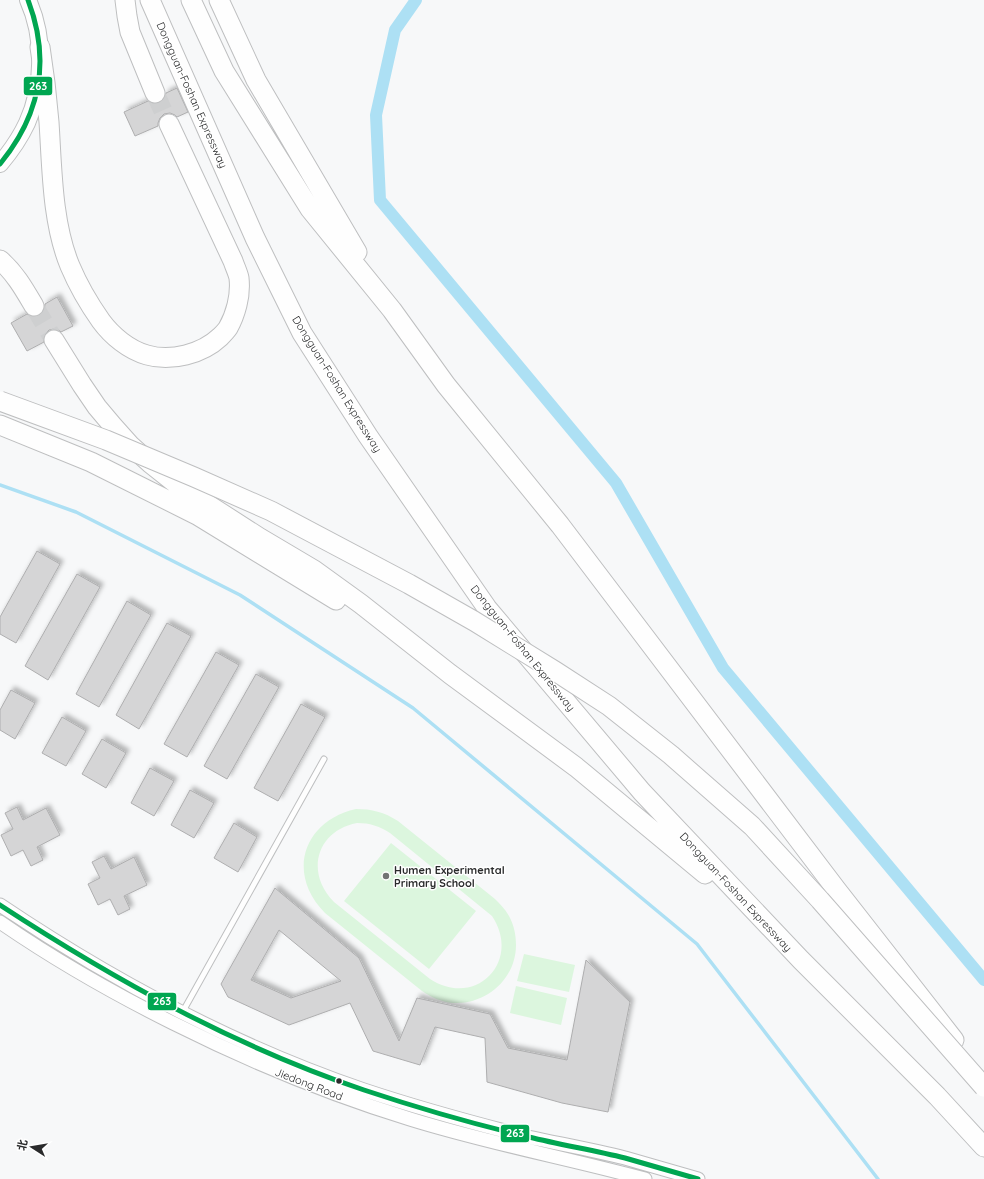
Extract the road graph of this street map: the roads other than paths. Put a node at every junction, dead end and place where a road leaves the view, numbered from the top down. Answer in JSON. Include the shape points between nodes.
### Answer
{"nodes":[{"id":1,"x":28,"y":0,"type":"edge"},
{"id":2,"x":125,"y":0,"type":"edge"},
{"id":3,"x":150,"y":0,"type":"edge"},
{"id":4,"x":190,"y":0,"type":"edge"},
{"id":5,"x":219,"y":0,"type":"edge"},
{"id":6,"x":40,"y":47,"type":"junction"},
{"id":7,"x":155,"y":93,"type":"tunnel mouth"},
{"id":8,"x":169,"y":124,"type":"tunnel mouth"},
{"id":9,"x":0,"y":164,"type":"edge"},
{"id":10,"x":0,"y":260,"type":"edge"},
{"id":11,"x":34,"y":306,"type":"tunnel mouth"},
{"id":12,"x":392,"y":310,"type":"junction"},
{"id":13,"x":54,"y":340,"type":"tunnel mouth"},
{"id":14,"x":0,"y":401,"type":"edge"},
{"id":15,"x":0,"y":425,"type":"edge"},
{"id":16,"x":450,"y":674,"type":"junction"},
{"id":17,"x":324,"y":759,"type":"dead end"},
{"id":18,"x":0,"y":905,"type":"edge"},
{"id":19,"x":0,"y":922,"type":"edge"},
{"id":20,"x":801,"y":960,"type":"junction"},
{"id":21,"x":183,"y":1012,"type":"junction"},
{"id":22,"x":176,"y":1024,"type":"junction"},
{"id":23,"x":984,"y":1080,"type":"edge"},
{"id":24,"x":984,"y":1087,"type":"edge"},
{"id":25,"x":984,"y":1147,"type":"edge"},
{"id":26,"x":645,"y":1179,"type":"edge"},
{"id":27,"x":698,"y":1179,"type":"edge"}],
"edges":[{"from":1,"to":6,"type":"main road","via":[[36,23]]},
{"from":2,"to":7,"type":"highway","via":[[130,32]]},
{"from":3,"to":20,"type":"highway","name":"Dongguan-Foshan Expressway","via":[[255,238],[299,326],[368,436],[487,608],[642,792]]},
{"from":4,"to":12,"type":"highway","via":[[224,71],[310,209]]},
{"from":5,"to":12,"type":"highway","via":[[256,80]]},
{"from":6,"to":8,"type":"highway","via":[[47,92],[52,181],[57,217],[69,265],[90,304],[111,333],[134,350],[147,355],[174,358],[205,348],[228,329],[235,315],[239,279]]},
{"from":6,"to":9,"type":"main road","via":[[40,74],[36,98],[16,143]]},
{"from":10,"to":11,"type":"highway","via":[[16,277]]},
{"from":12,"to":23,"type":"highway","via":[[446,385],[560,524]]},
{"from":13,"to":16,"type":"highway","via":[[97,407],[130,445],[150,463],[179,486],[314,570]]},
{"from":14,"to":24,"type":"highway","bridge":true,"via":[[106,440],[272,511],[416,587],[609,706],[671,755],[752,826]]},
{"from":15,"to":16,"type":"highway","via":[[91,462],[196,515],[350,608]]},
{"from":16,"to":20,"type":"highway","via":[[576,768],[640,820],[704,873]]},
{"from":17,"to":21,"type":"lane"},
{"from":18,"to":21,"type":"street","name":"Jiedong Road","via":[[83,958]]},
{"from":19,"to":22,"type":"street","name":"Jiedong Road","via":[[68,966]]},
{"from":20,"to":25,"type":"highway","name":"Dongguan-Foshan Expressway"},
{"from":21,"to":22,"type":"lane"},
{"from":21,"to":27,"type":"street","name":"Jiedong Road","via":[[268,1053],[364,1090],[468,1121],[623,1158]]},
{"from":22,"to":26,"type":"street","name":"Jiedong Road","via":[[264,1066],[374,1108],[464,1135]]}]}
